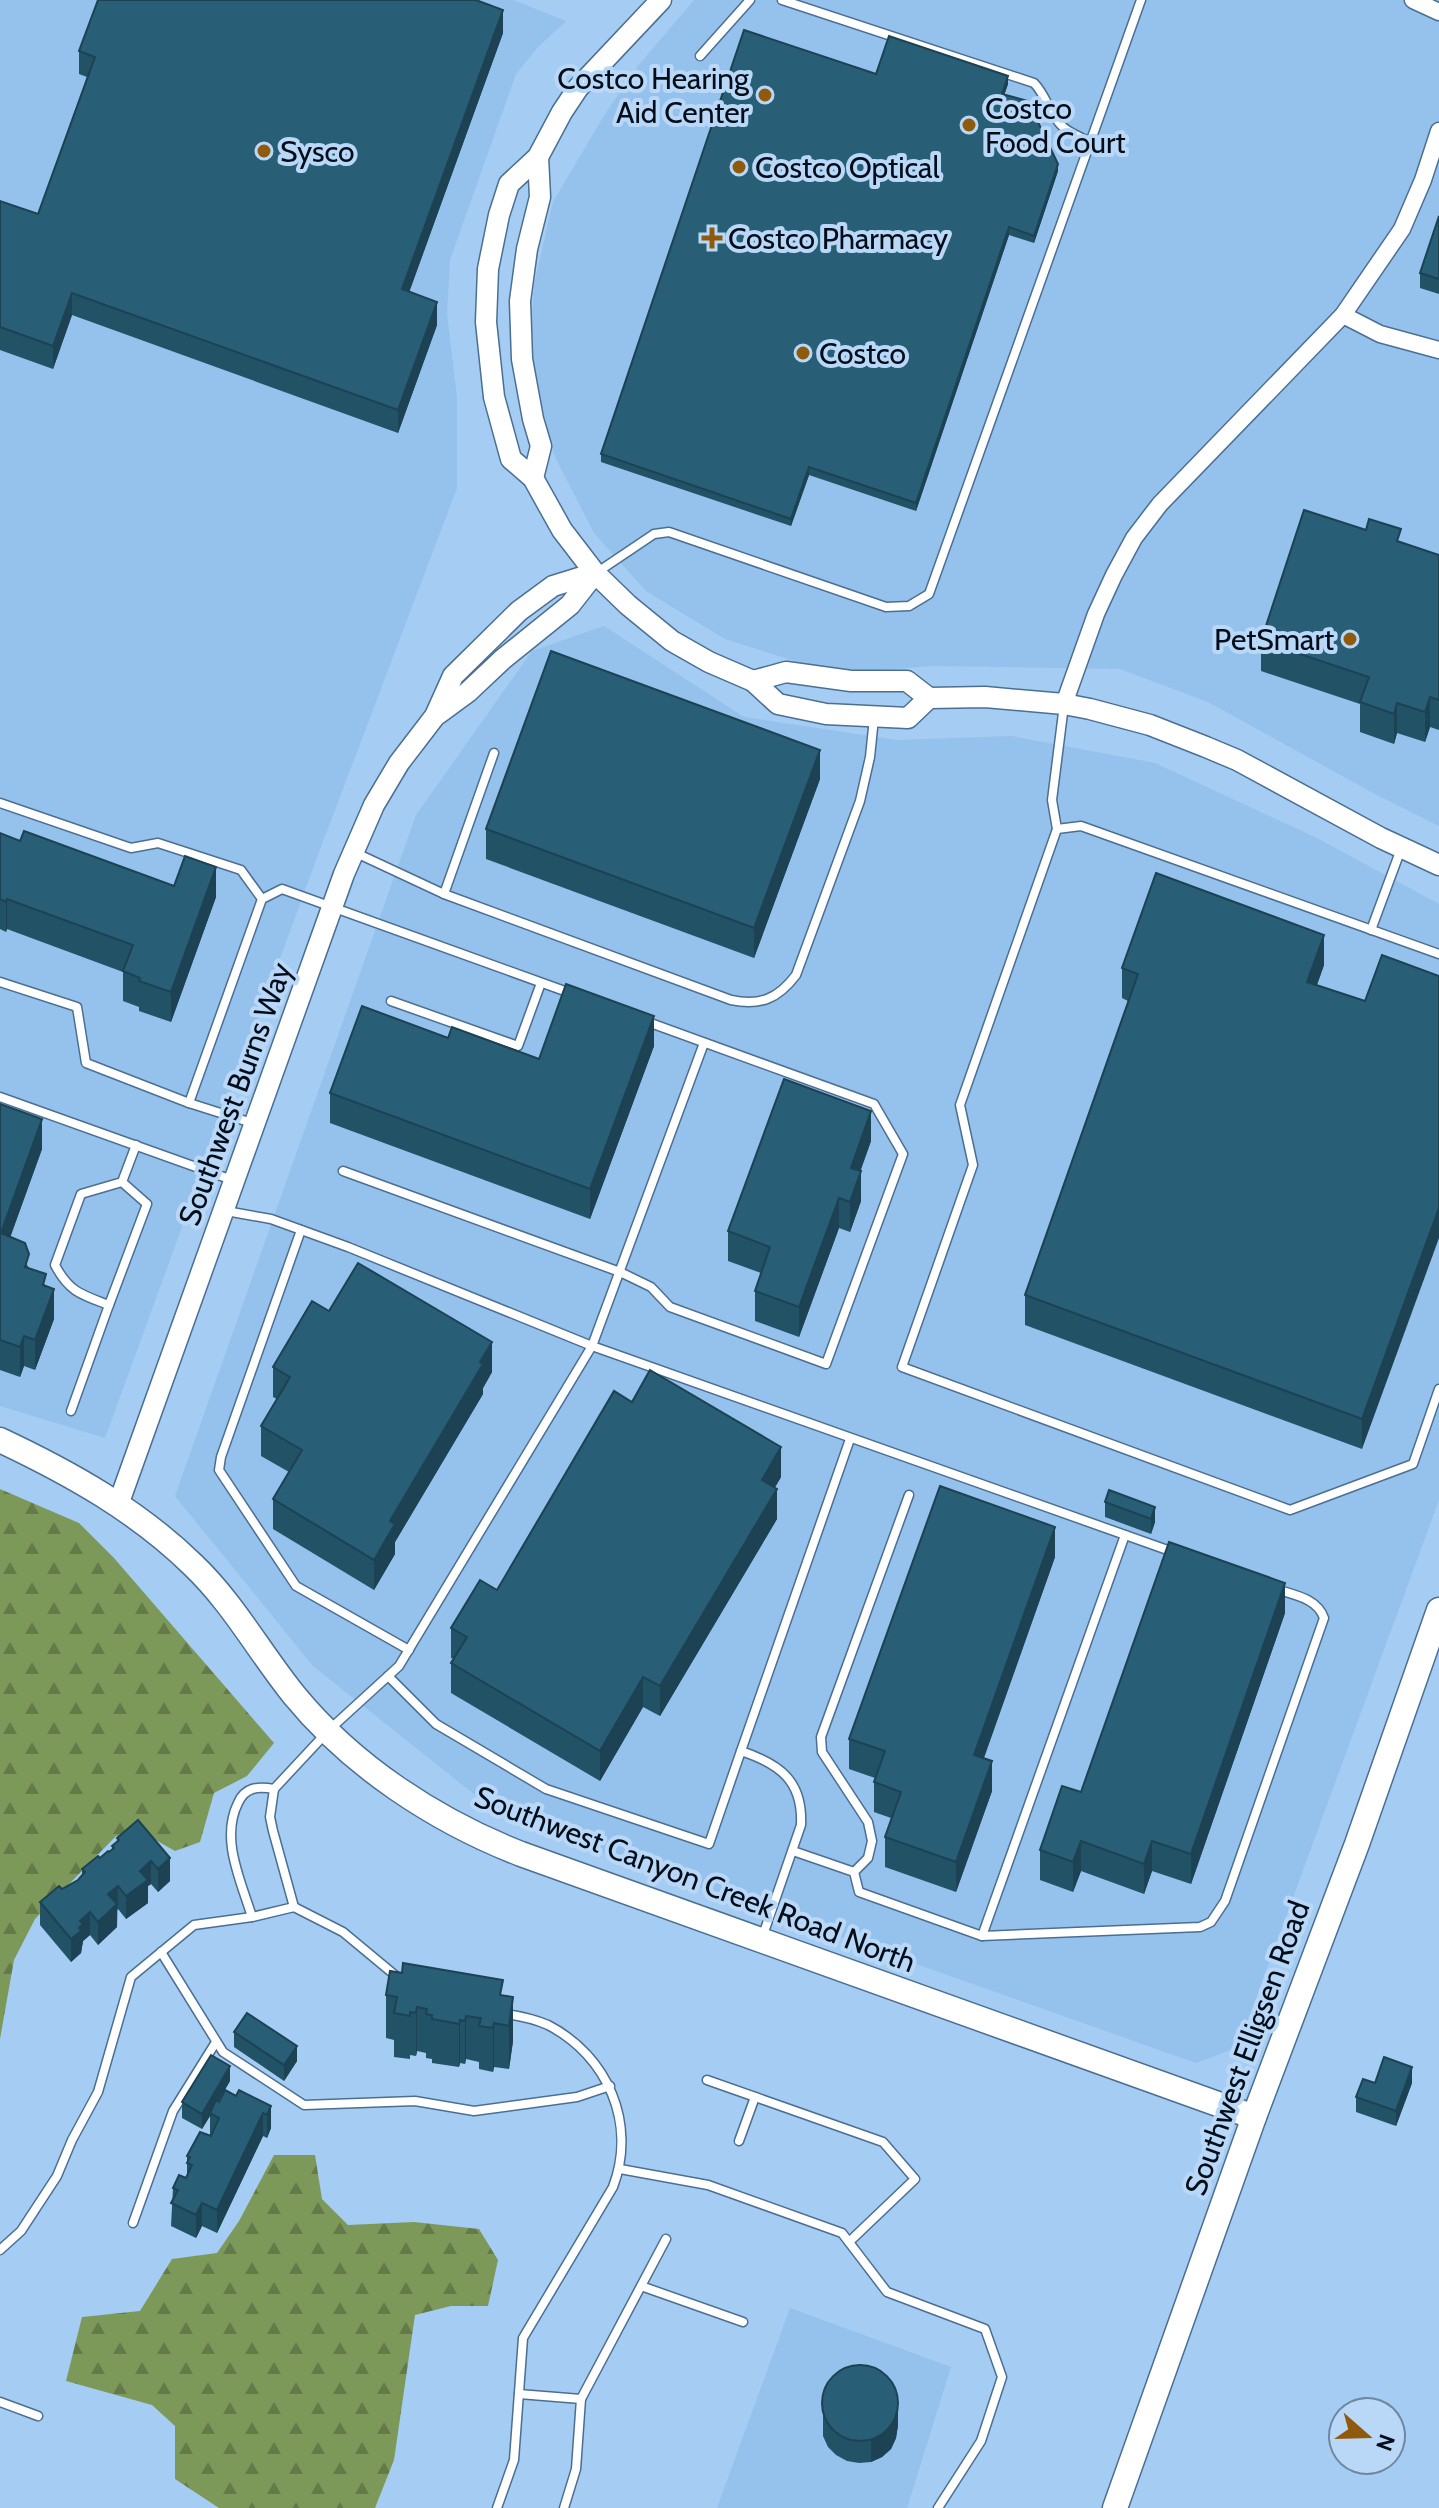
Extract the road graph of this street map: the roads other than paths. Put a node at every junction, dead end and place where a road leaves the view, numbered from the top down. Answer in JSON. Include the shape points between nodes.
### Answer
{"nodes":[{"id":1,"x":661,"y":0,"type":"edge"},
{"id":2,"x":750,"y":0,"type":"edge"},
{"id":3,"x":782,"y":0,"type":"edge"},
{"id":4,"x":1141,"y":0,"type":"edge"},
{"id":5,"x":1413,"y":0,"type":"edge"},
{"id":6,"x":1439,"y":12,"type":"edge"},
{"id":7,"x":700,"y":56,"type":"dead end"},
{"id":8,"x":1439,"y":131,"type":"edge"},
{"id":9,"x":1090,"y":142,"type":"junction"},
{"id":10,"x":538,"y":157,"type":"junction"},
{"id":11,"x":1343,"y":315,"type":"junction"},
{"id":12,"x":1439,"y":350,"type":"edge"},
{"id":13,"x":533,"y":478,"type":"junction"},
{"id":14,"x":595,"y":573,"type":"junction"},
{"id":15,"x":753,"y":681,"type":"junction"},
{"id":16,"x":929,"y":698,"type":"junction"},
{"id":17,"x":1064,"y":704,"type":"junction"},
{"id":18,"x":874,"y":717,"type":"junction"},
{"id":19,"x":494,"y":753,"type":"dead end"},
{"id":20,"x":0,"y":803,"type":"edge"},
{"id":21,"x":1057,"y":829,"type":"junction"},
{"id":22,"x":1401,"y":848,"type":"junction"},
{"id":23,"x":353,"y":852,"type":"junction"},
{"id":24,"x":1439,"y":865,"type":"edge"},
{"id":25,"x":444,"y":894,"type":"junction"},
{"id":26,"x":262,"y":899,"type":"junction"},
{"id":27,"x":333,"y":907,"type":"junction"},
{"id":28,"x":1371,"y":930,"type":"junction"},
{"id":29,"x":1439,"y":954,"type":"edge"},
{"id":30,"x":0,"y":982,"type":"edge"},
{"id":31,"x":541,"y":983,"type":"junction"},
{"id":32,"x":585,"y":999,"type":"edge"},
{"id":33,"x":391,"y":1001,"type":"dead end"},
{"id":34,"x":630,"y":1015,"type":"edge"},
{"id":35,"x":704,"y":1043,"type":"junction"},
{"id":36,"x":0,"y":1097,"type":"edge"},
{"id":37,"x":189,"y":1103,"type":"junction"},
{"id":38,"x":256,"y":1124,"type":"junction"},
{"id":39,"x":136,"y":1145,"type":"junction"},
{"id":40,"x":343,"y":1171,"type":"dead end"},
{"id":41,"x":235,"y":1181,"type":"junction"},
{"id":42,"x":122,"y":1182,"type":"junction"},
{"id":43,"x":225,"y":1210,"type":"junction"},
{"id":44,"x":301,"y":1230,"type":"junction"},
{"id":45,"x":620,"y":1272,"type":"junction"},
{"id":46,"x":109,"y":1305,"type":"junction"},
{"id":47,"x":592,"y":1346,"type":"junction"},
{"id":48,"x":1439,"y":1389,"type":"edge"},
{"id":49,"x":71,"y":1411,"type":"dead end"},
{"id":50,"x":850,"y":1439,"type":"junction"},
{"id":51,"x":0,"y":1440,"type":"edge"},
{"id":52,"x":909,"y":1495,"type":"dead end"},
{"id":53,"x":118,"y":1505,"type":"junction"},
{"id":54,"x":1125,"y":1535,"type":"junction"},
{"id":55,"x":1182,"y":1555,"type":"edge"},
{"id":56,"x":1267,"y":1586,"type":"edge"},
{"id":57,"x":1439,"y":1610,"type":"edge"},
{"id":58,"x":409,"y":1650,"type":"junction"},
{"id":59,"x":388,"y":1676,"type":"junction"},
{"id":60,"x":329,"y":1730,"type":"junction"},
{"id":61,"x":741,"y":1751,"type":"junction"},
{"id":62,"x":274,"y":1789,"type":"junction"},
{"id":63,"x":793,"y":1851,"type":"junction"},
{"id":64,"x":854,"y":1872,"type":"junction"},
{"id":65,"x":294,"y":1907,"type":"junction"},
{"id":66,"x":252,"y":1917,"type":"junction"},
{"id":67,"x":982,"y":1936,"type":"junction"},
{"id":68,"x":761,"y":1940,"type":"junction"},
{"id":69,"x":161,"y":1952,"type":"junction"},
{"id":70,"x":403,"y":1981,"type":"edge"},
{"id":71,"x":499,"y":2012,"type":"edge"},
{"id":72,"x":216,"y":2042,"type":"junction"},
{"id":73,"x":707,"y":2080,"type":"dead end"},
{"id":74,"x":610,"y":2086,"type":"junction"},
{"id":75,"x":755,"y":2097,"type":"junction"},
{"id":76,"x":1254,"y":2117,"type":"junction"},
{"id":77,"x":739,"y":2141,"type":"dead end"},
{"id":78,"x":620,"y":2169,"type":"junction"},
{"id":79,"x":133,"y":2223,"type":"dead end"},
{"id":80,"x":666,"y":2239,"type":"dead end"},
{"id":81,"x":849,"y":2242,"type":"junction"},
{"id":82,"x":0,"y":2250,"type":"edge"},
{"id":83,"x":641,"y":2286,"type":"junction"},
{"id":84,"x":743,"y":2322,"type":"dead end"},
{"id":85,"x":519,"y":2394,"type":"junction"},
{"id":86,"x":581,"y":2399,"type":"junction"},
{"id":87,"x":0,"y":2402,"type":"edge"},
{"id":88,"x":38,"y":2416,"type":"dead end"},
{"id":89,"x":497,"y":2508,"type":"edge"},
{"id":90,"x":564,"y":2508,"type":"edge"},
{"id":91,"x":938,"y":2508,"type":"edge"},
{"id":92,"x":1115,"y":2508,"type":"edge"}],
"edges":[{"from":1,"to":10,"type":"street","via":[[578,88]]},
{"from":2,"to":7,"type":"lane"},
{"from":3,"to":9,"type":"lane","via":[[1034,83],[1062,127]]},
{"from":4,"to":9,"type":"lane"},
{"from":5,"to":6,"type":"street"},
{"from":8,"to":11,"type":"street","via":[[1402,229]]},
{"from":9,"to":14,"type":"lane","via":[[929,594],[909,606],[886,607],[669,532],[654,534]]},
{"from":10,"to":13,"type":"street","via":[[540,197],[520,301],[522,359],[541,446]]},
{"from":10,"to":13,"type":"street","via":[[509,184],[502,205],[488,269],[486,322],[501,426],[511,459]]},
{"from":11,"to":12,"type":"street","via":[[1380,334]]},
{"from":11,"to":17,"type":"street","via":[[1160,504],[1134,538],[1096,614]]},
{"from":13,"to":14,"type":"street","via":[[562,530]]},
{"from":14,"to":15,"type":"street","via":[[672,641]]},
{"from":14,"to":23,"type":"street","name":"Southwest Burns Way","via":[[553,586],[519,611],[453,676],[435,716],[374,805]]},
{"from":15,"to":16,"type":"street","via":[[786,672],[851,681],[907,681]]},
{"from":15,"to":18,"type":"street","via":[[778,704]]},
{"from":16,"to":17,"type":"street"},
{"from":16,"to":18,"type":"street","via":[[908,718]]},
{"from":17,"to":21,"type":"lane","via":[[1052,800]]},
{"from":17,"to":22,"type":"street","via":[[1150,725],[1237,760]]},
{"from":18,"to":25,"type":"lane","via":[[860,801],[796,975],[775,997],[747,1003],[731,1000]]},
{"from":19,"to":25,"type":"lane"},
{"from":20,"to":26,"type":"lane","via":[[131,848],[158,843],[241,870]]},
{"from":21,"to":28,"type":"lane","via":[[1081,826]]},
{"from":21,"to":48,"type":"lane","via":[[960,1105],[973,1165],[902,1367],[1290,1510],[1413,1464]]},
{"from":22,"to":24,"type":"street"},
{"from":22,"to":28,"type":"lane"},
{"from":23,"to":25,"type":"lane"},
{"from":23,"to":27,"type":"street","name":"Southwest Burns Way"},
{"from":26,"to":27,"type":"lane","via":[[282,889]]},
{"from":26,"to":37,"type":"lane"},
{"from":27,"to":31,"type":"lane"},
{"from":27,"to":38,"type":"street","name":"Southwest Burns Way"},
{"from":28,"to":29,"type":"lane"},
{"from":30,"to":37,"type":"lane","via":[[77,1007],[86,1063]]},
{"from":31,"to":32,"type":"lane"},
{"from":31,"to":33,"type":"lane","via":[[518,1046]]},
{"from":34,"to":35,"type":"lane"},
{"from":35,"to":45,"type":"lane"},
{"from":35,"to":45,"type":"lane","via":[[874,1104],[903,1154],[826,1364],[670,1307],[651,1287]]},
{"from":36,"to":39,"type":"lane"},
{"from":37,"to":38,"type":"lane"},
{"from":38,"to":41,"type":"street","name":"Southwest Burns Way"},
{"from":39,"to":41,"type":"lane"},
{"from":39,"to":42,"type":"lane"},
{"from":40,"to":45,"type":"lane"},
{"from":41,"to":43,"type":"street","name":"Southwest Burns Way"},
{"from":42,"to":46,"type":"lane","via":[[147,1204]]},
{"from":42,"to":46,"type":"lane","via":[[81,1194],[55,1265],[74,1292]]},
{"from":43,"to":44,"type":"lane"},
{"from":43,"to":53,"type":"street","name":"Southwest Burns Way"},
{"from":44,"to":47,"type":"lane"},
{"from":44,"to":58,"type":"lane","via":[[219,1470],[296,1586]]},
{"from":45,"to":47,"type":"lane"},
{"from":46,"to":49,"type":"lane"},
{"from":47,"to":50,"type":"lane"},
{"from":47,"to":58,"type":"lane"},
{"from":50,"to":54,"type":"lane"},
{"from":50,"to":61,"type":"lane"},
{"from":51,"to":53,"type":"main road","name":"Southwest Canyon Creek Road North"},
{"from":52,"to":64,"type":"lane","via":[[821,1737],[822,1752],[868,1822],[868,1858]]},
{"from":53,"to":60,"type":"main road","name":"Southwest Canyon Creek Road North","via":[[194,1565],[296,1697]]},
{"from":54,"to":55,"type":"lane"},
{"from":54,"to":67,"type":"lane"},
{"from":56,"to":67,"type":"lane","via":[[1310,1601],[1321,1608],[1324,1618],[1219,1913],[1200,1927]]},
{"from":57,"to":76,"type":"main road","name":"Southwest Elligsen Road"},
{"from":58,"to":59,"type":"lane"},
{"from":59,"to":60,"type":"lane"},
{"from":59,"to":61,"type":"lane","via":[[436,1724],[546,1789],[709,1844]]},
{"from":60,"to":62,"type":"lane"},
{"from":60,"to":68,"type":"main road","name":"Southwest Canyon Creek Road North","via":[[388,1781],[466,1830]]},
{"from":61,"to":63,"type":"lane","via":[[765,1759],[794,1786],[802,1807]]},
{"from":62,"to":65,"type":"lane","via":[[270,1817]]},
{"from":62,"to":66,"type":"lane","via":[[258,1786],[242,1795],[230,1826]]},
{"from":63,"to":64,"type":"lane"},
{"from":63,"to":68,"type":"lane"},
{"from":64,"to":67,"type":"lane","via":[[859,1892]]},
{"from":65,"to":66,"type":"lane"},
{"from":65,"to":70,"type":"lane","via":[[343,1932]]},
{"from":66,"to":69,"type":"lane","via":[[194,1925]]},
{"from":68,"to":76,"type":"main road","name":"Southwest Canyon Creek Road North"},
{"from":69,"to":72,"type":"lane"},
{"from":69,"to":82,"type":"lane","via":[[131,1977],[98,2092],[57,2176],[21,2231]]},
{"from":71,"to":74,"type":"lane","via":[[546,2024],[572,2040],[595,2061]]},
{"from":72,"to":74,"type":"lane","via":[[223,2052],[304,2105],[415,2101],[474,2111],[577,2097]]},
{"from":72,"to":79,"type":"lane","via":[[173,2111]]},
{"from":73,"to":75,"type":"lane"},
{"from":74,"to":78,"type":"lane","via":[[620,2112]]},
{"from":75,"to":77,"type":"lane"},
{"from":75,"to":81,"type":"lane","via":[[883,2142],[915,2179]]},
{"from":76,"to":92,"type":"main road","name":"Southwest Elligsen Road"},
{"from":78,"to":81,"type":"lane","via":[[708,2185],[842,2233]]},
{"from":78,"to":85,"type":"lane","via":[[523,2338]]},
{"from":80,"to":83,"type":"lane"},
{"from":81,"to":91,"type":"lane","via":[[887,2292],[985,2329],[1002,2377],[981,2441]]},
{"from":83,"to":84,"type":"lane"},
{"from":83,"to":86,"type":"lane"},
{"from":85,"to":86,"type":"lane"},
{"from":85,"to":89,"type":"lane","via":[[514,2460]]},
{"from":86,"to":90,"type":"lane","via":[[576,2469]]},
{"from":87,"to":88,"type":"lane"}]}
